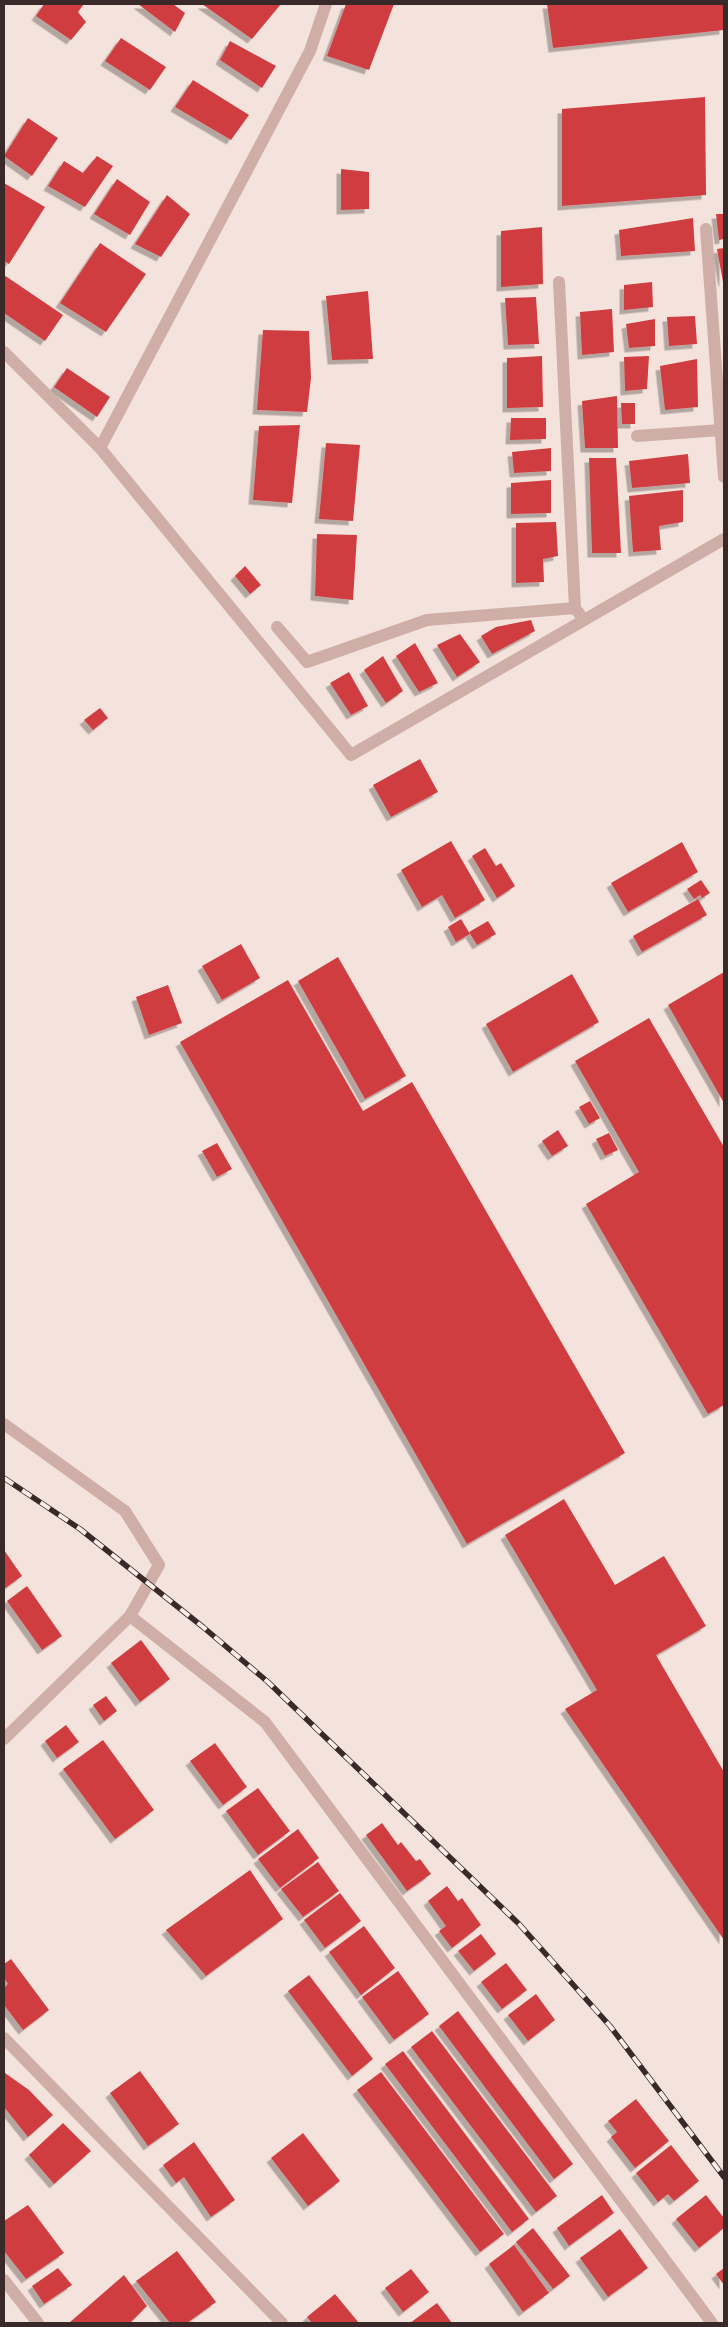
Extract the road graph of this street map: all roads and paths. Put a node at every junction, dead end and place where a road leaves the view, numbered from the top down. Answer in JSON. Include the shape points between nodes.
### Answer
{"nodes":[{"id":1,"x":326,"y":4,"type":"edge"},
{"id":2,"x":706,"y":229,"type":"dead end"},
{"id":3,"x":559,"y":282,"type":"dead end"},
{"id":4,"x":4,"y":352,"type":"edge"},
{"id":5,"x":721,"y":430,"type":"junction"},
{"id":6,"x":637,"y":436,"type":"dead end"},
{"id":7,"x":100,"y":448,"type":"junction"},
{"id":8,"x":724,"y":477,"type":"edge"},
{"id":9,"x":724,"y":539,"type":"edge"},
{"id":10,"x":575,"y":608,"type":"junction"},
{"id":11,"x":584,"y":620,"type":"junction"},
{"id":12,"x":277,"y":627,"type":"dead end"},
{"id":13,"x":4,"y":1424,"type":"edge"},
{"id":14,"x":130,"y":1616,"type":"junction"},
{"id":15,"x":4,"y":1739,"type":"edge"},
{"id":16,"x":4,"y":2038,"type":"edge"},
{"id":17,"x":4,"y":2280,"type":"edge"},
{"id":18,"x":279,"y":2322,"type":"edge"},
{"id":19,"x":38,"y":2323,"type":"edge"},
{"id":20,"x":712,"y":2323,"type":"edge"}],
"edges":[{"from":1,"to":7,"type":"street","via":[[310,51]]},
{"from":2,"to":5,"type":"street"},
{"from":3,"to":10,"type":"street"},
{"from":4,"to":7,"type":"street"},
{"from":5,"to":6,"type":"street"},
{"from":5,"to":8,"type":"street"},
{"from":7,"to":11,"type":"street","via":[[351,755]]},
{"from":9,"to":11,"type":"street"},
{"from":10,"to":11,"type":"street"},
{"from":10,"to":12,"type":"street","via":[[427,620],[307,662]]},
{"from":13,"to":14,"type":"street","via":[[124,1510],[159,1566]]},
{"from":14,"to":15,"type":"street"},
{"from":14,"to":20,"type":"street","via":[[265,1722]]},
{"from":16,"to":18,"type":"street"},
{"from":17,"to":19,"type":"street"}]}
